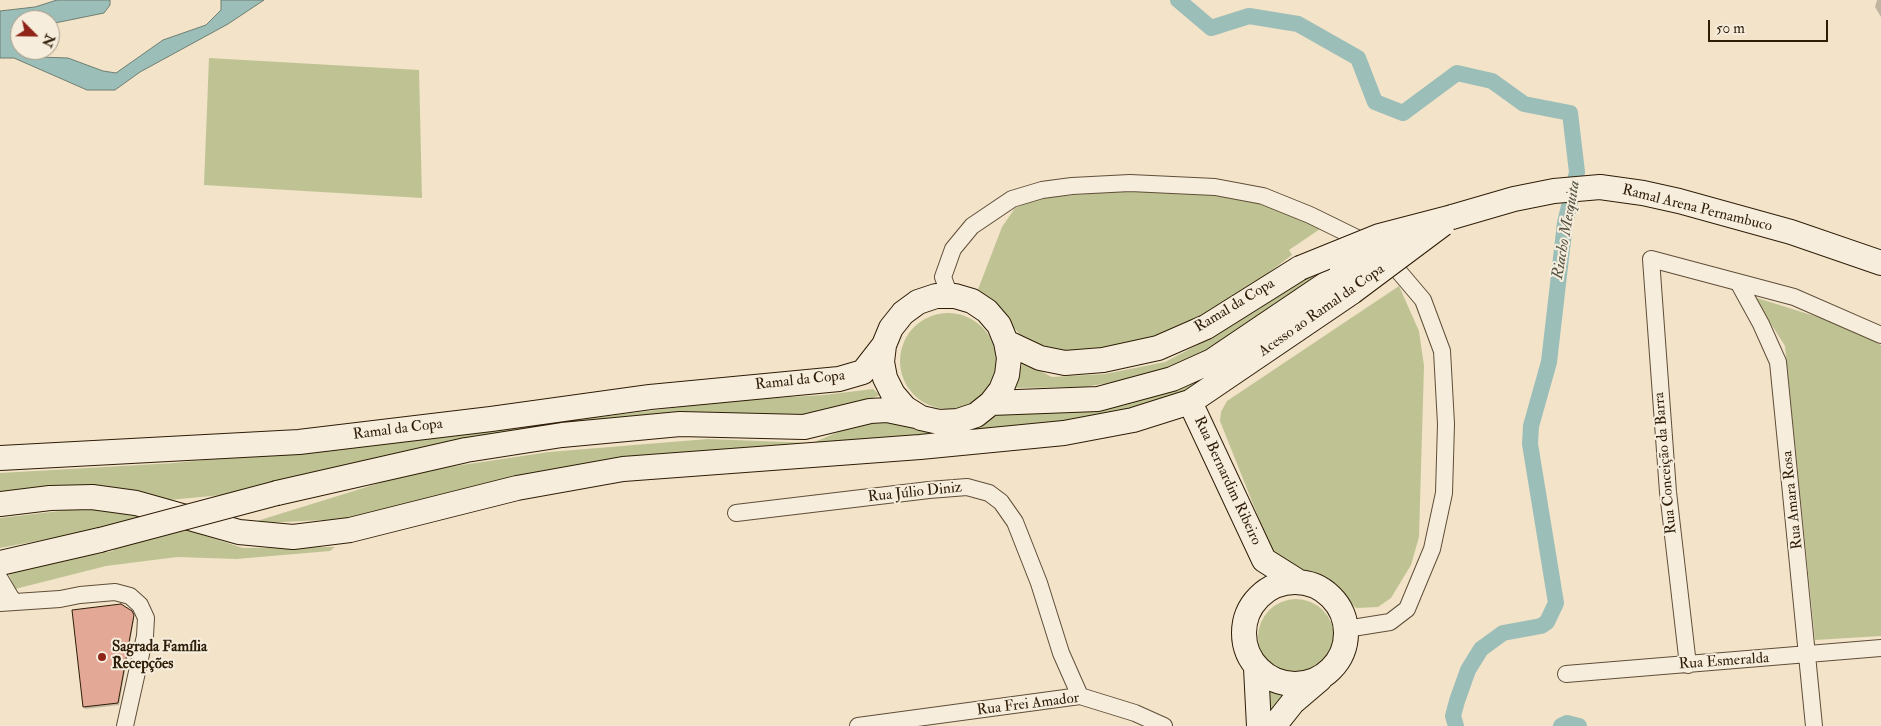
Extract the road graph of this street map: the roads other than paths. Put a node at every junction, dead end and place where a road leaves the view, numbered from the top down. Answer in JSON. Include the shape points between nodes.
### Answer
{"nodes":[{"id":1,"x":1452,"y":218,"type":"junction"},
{"id":2,"x":1881,"y":263,"type":"edge"},
{"id":3,"x":1347,"y":283,"type":"junction"},
{"id":4,"x":1739,"y":284,"type":"junction"},
{"id":5,"x":954,"y":296,"type":"junction"},
{"id":6,"x":1881,"y":335,"type":"edge"},
{"id":7,"x":1006,"y":342,"type":"junction"},
{"id":8,"x":884,"y":345,"type":"junction"},
{"id":9,"x":1190,"y":402,"type":"junction"},
{"id":10,"x":991,"y":403,"type":"junction"},
{"id":11,"x":921,"y":418,"type":"junction"},
{"id":12,"x":959,"y":432,"type":"junction"},
{"id":13,"x":0,"y":458,"type":"edge"},
{"id":14,"x":0,"y":504,"type":"edge"},
{"id":15,"x":736,"y":513,"type":"dead end"},
{"id":16,"x":1264,"y":560,"type":"junction"},
{"id":17,"x":0,"y":563,"type":"edge"},
{"id":18,"x":0,"y":579,"type":"edge"},
{"id":19,"x":1299,"y":582,"type":"junction"},
{"id":20,"x":7,"y":602,"type":"edge"},
{"id":21,"x":1254,"y":603,"type":"junction"},
{"id":22,"x":1346,"y":629,"type":"junction"},
{"id":23,"x":1881,"y":648,"type":"edge"},
{"id":24,"x":1807,"y":656,"type":"junction"},
{"id":25,"x":1688,"y":665,"type":"junction"},
{"id":26,"x":1256,"y":668,"type":"junction"},
{"id":27,"x":1566,"y":674,"type":"dead end"},
{"id":28,"x":1320,"y":678,"type":"junction"},
{"id":29,"x":1080,"y":696,"type":"junction"},
{"id":30,"x":125,"y":726,"type":"edge"},
{"id":31,"x":858,"y":726,"type":"edge"},
{"id":32,"x":1164,"y":726,"type":"edge"},
{"id":33,"x":1259,"y":726,"type":"edge"},
{"id":34,"x":1274,"y":726,"type":"edge"},
{"id":35,"x":1814,"y":726,"type":"edge"}],
"edges":[{"from":1,"to":2,"type":"main road","name":"Ramal Arena Pernambuco","via":[[1514,199],[1600,187],[1680,201],[1791,232]]},
{"from":1,"to":3,"type":"main road","name":"Acesso ao Ramal da Copa","bridge":true},
{"from":1,"to":7,"type":"main road","name":"Ramal da Copa","bridge":true,"via":[[1380,236],[1300,268],[1206,326],[1158,348],[1103,360],[1065,363],[1040,358]]},
{"from":3,"to":9,"type":"main road","name":"Acesso ao Ramal da Copa"},
{"from":3,"to":10,"type":"main road","name":"Ramal da Copa","via":[[1212,361],[1172,379],[1098,398]]},
{"from":4,"to":6,"type":"street","via":[[1794,297]]},
{"from":4,"to":24,"type":"street","name":"Rua Amara Rosa","via":[[1778,362]]},
{"from":4,"to":25,"type":"street","name":"Rua Conceição da Barra","via":[[1651,260],[1668,492]]},
{"from":5,"to":7,"type":"main road","name":"Ramal da Copa","via":[[972,301],[987,311],[999,325]]},
{"from":5,"to":8,"type":"main road","name":"Ramal da Copa","via":[[936,296],[918,302],[891,328]]},
{"from":5,"to":22,"type":"street","via":[[946,288],[944,277],[953,249],[972,226],[1012,199],[1072,186],[1130,183],[1215,188],[1263,196],[1363,241],[1395,267],[1423,300],[1442,351],[1446,424],[1444,493],[1432,548],[1407,609],[1390,622]]},
{"from":7,"to":10,"type":"main road","via":[[1007,374]]},
{"from":8,"to":11,"type":"main road","via":[[882,362],[892,394]]},
{"from":8,"to":13,"type":"main road","name":"Ramal da Copa","via":[[863,372],[839,379],[650,397],[299,442]]},
{"from":9,"to":12,"type":"main road","via":[[1133,420],[1064,433]]},
{"from":9,"to":16,"type":"main road","name":"Rua Bernardim Ribeiro"},
{"from":10,"to":12,"type":"main road"},
{"from":11,"to":12,"type":"main road"},
{"from":11,"to":17,"type":"main road","name":"Ramal da Copa","bridge":true,"via":[[904,412],[870,411],[804,427],[680,424],[562,435],[466,450],[277,493]]},
{"from":12,"to":14,"type":"main road","via":[[623,469],[517,488],[350,530],[293,537],[239,532],[136,503],[92,497]]},
{"from":15,"to":29,"type":"street","name":"Rua Júlio Diniz","via":[[929,490],[967,487],[989,493],[1001,502],[1015,522],[1061,653]]},
{"from":16,"to":19,"type":"main road","name":"Rua Bernardim Ribeiro"},
{"from":16,"to":21,"type":"main road","name":"Rua Bernardim Ribeiro"},
{"from":18,"to":20,"type":"street"},
{"from":19,"to":21,"type":"main road","via":[[1282,583],[1266,591]]},
{"from":19,"to":22,"type":"main road","via":[[1329,594],[1339,607]]},
{"from":20,"to":30,"type":"street","via":[[116,592],[130,596],[140,605],[146,618],[144,636]]},
{"from":21,"to":26,"type":"main road","via":[[1246,618],[1243,636],[1247,653]]},
{"from":22,"to":28,"type":"main road","via":[[1342,654],[1333,668]]},
{"from":23,"to":24,"type":"street","name":"Rua Esmeralda"},
{"from":24,"to":25,"type":"street","name":"Rua Esmeralda"},
{"from":24,"to":35,"type":"street","name":"Rua Amara Rosa"},
{"from":25,"to":27,"type":"street","name":"Rua Esmeralda"},
{"from":26,"to":28,"type":"main road","via":[[1270,679],[1287,684],[1304,684]]},
{"from":26,"to":33,"type":"main road"},
{"from":28,"to":34,"type":"main road","via":[[1293,702]]},
{"from":29,"to":31,"type":"street","name":"Rua Frei Amador"},
{"from":29,"to":32,"type":"street","name":"Rua Frei Amador"}]}
